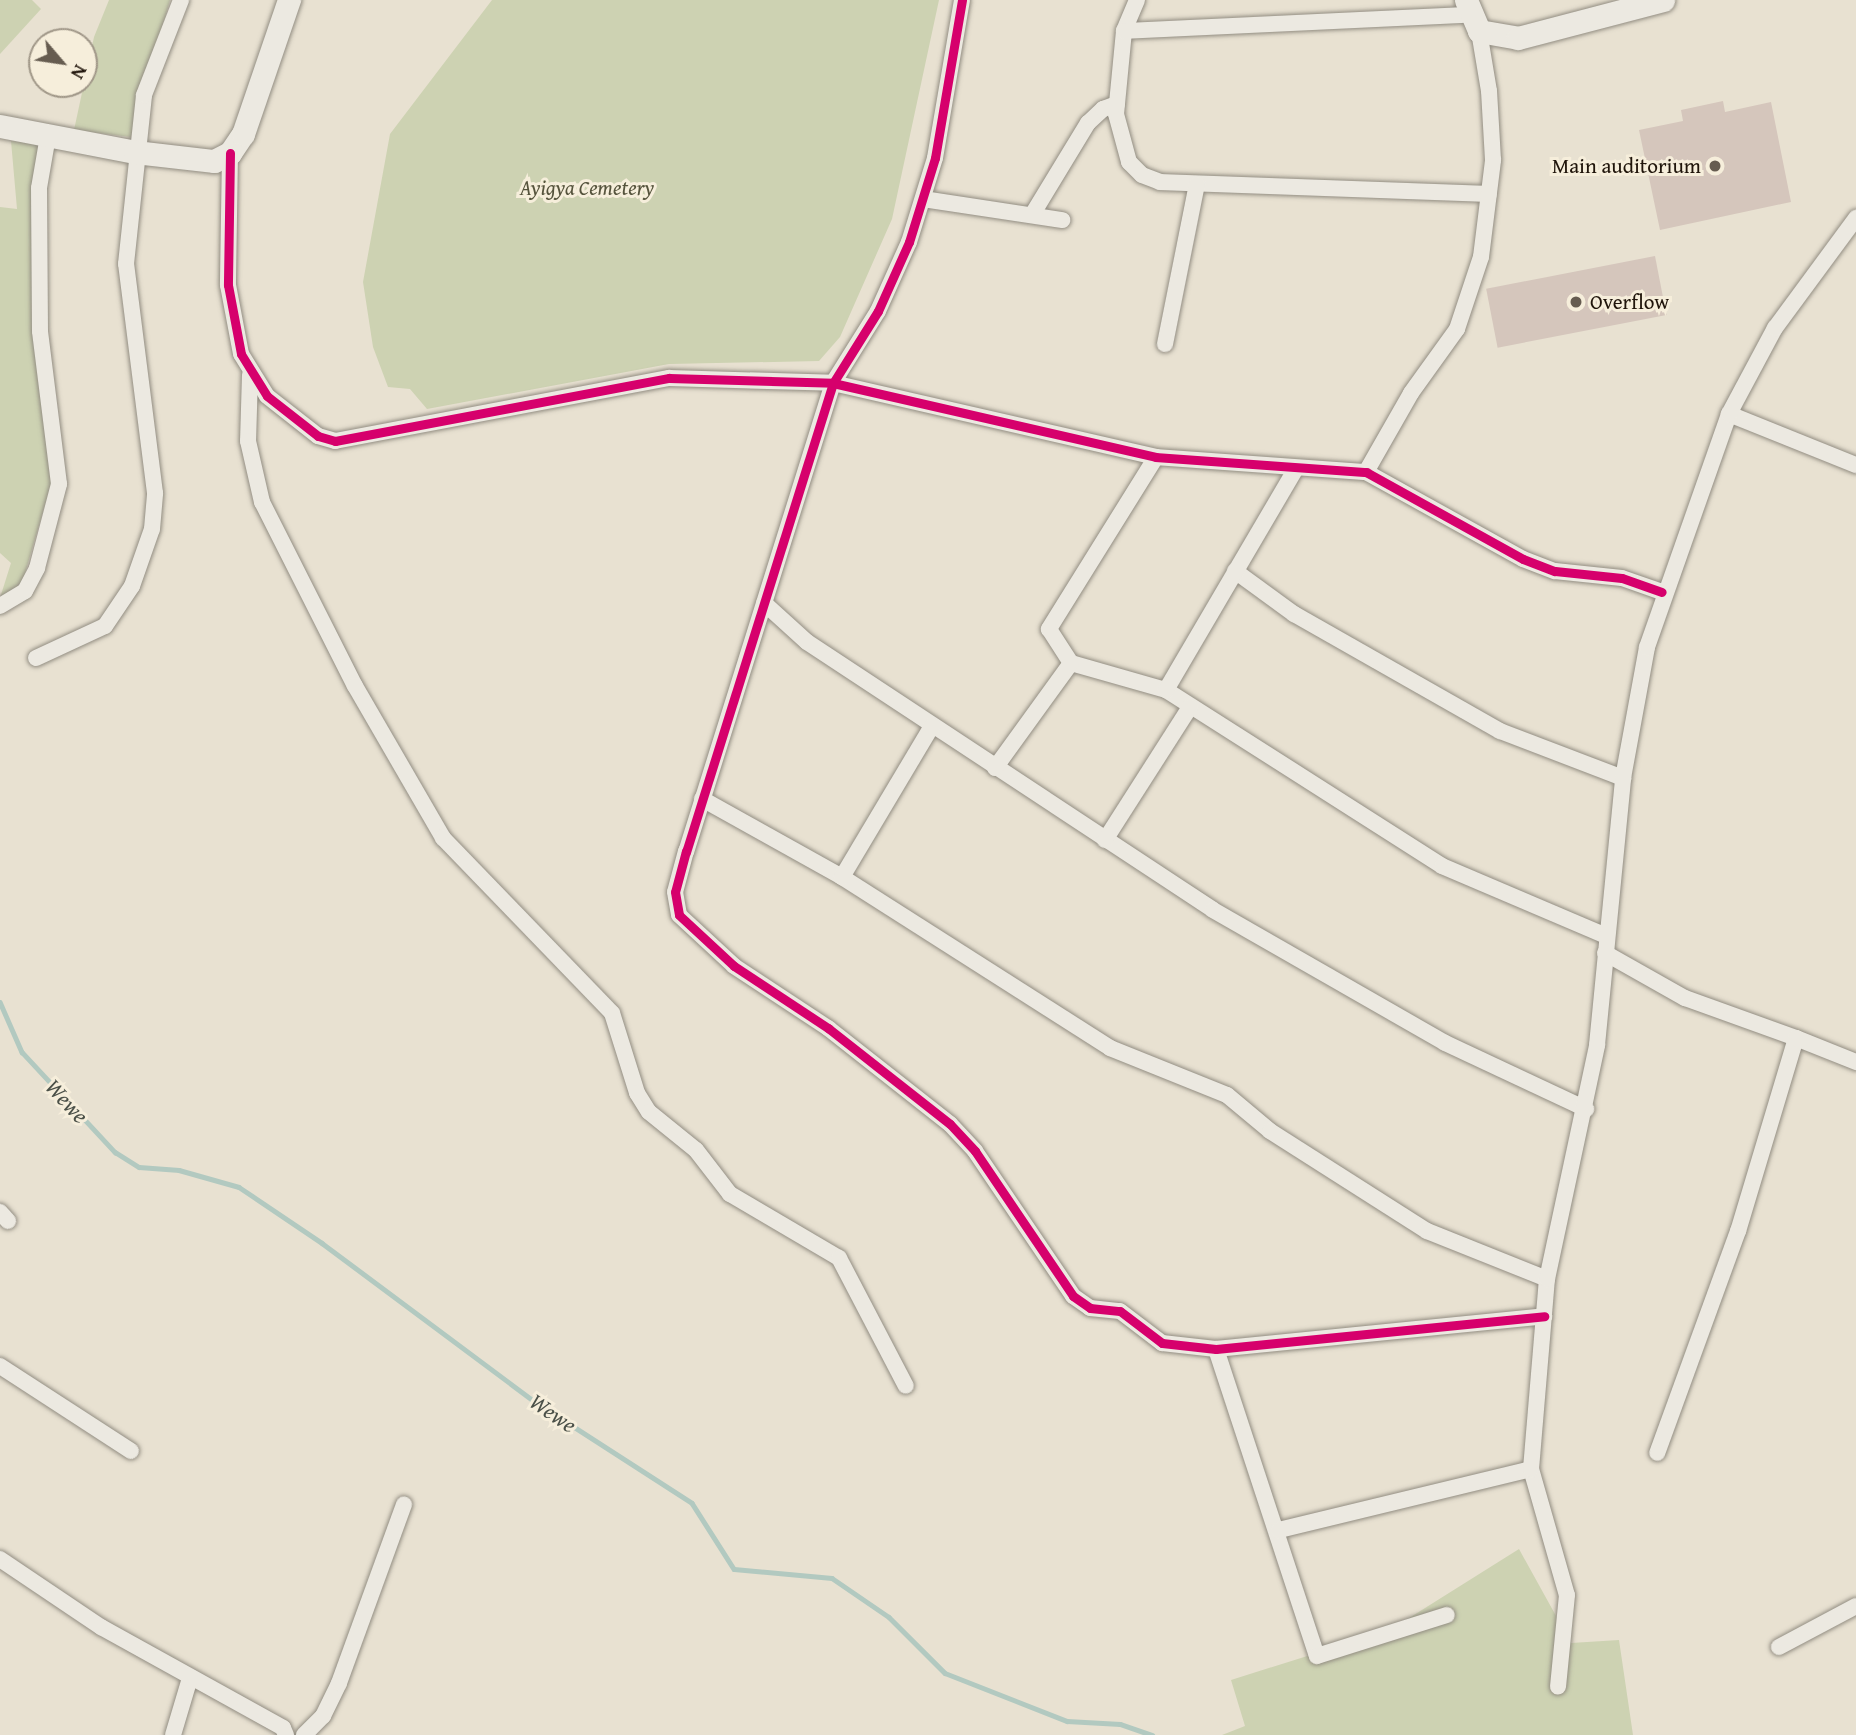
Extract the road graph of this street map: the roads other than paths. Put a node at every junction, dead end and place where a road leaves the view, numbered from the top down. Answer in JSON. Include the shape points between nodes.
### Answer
{"nodes":[{"id":1,"x":181,"y":0,"type":"edge"},
{"id":2,"x":289,"y":0,"type":"edge"},
{"id":3,"x":962,"y":0,"type":"edge"},
{"id":4,"x":1137,"y":0,"type":"edge"},
{"id":5,"x":1663,"y":0,"type":"edge"},
{"id":6,"x":1471,"y":15,"type":"edge"},
{"id":7,"x":1124,"y":31,"type":"junction"},
{"id":8,"x":1117,"y":104,"type":"junction"},
{"id":9,"x":0,"y":126,"type":"edge"},
{"id":10,"x":48,"y":136,"type":"junction"},
{"id":11,"x":135,"y":152,"type":"junction"},
{"id":12,"x":230,"y":153,"type":"junction"},
{"id":13,"x":1197,"y":184,"type":"junction"},
{"id":14,"x":1489,"y":194,"type":"junction"},
{"id":15,"x":923,"y":199,"type":"junction"},
{"id":16,"x":1032,"y":215,"type":"junction"},
{"id":17,"x":1856,"y":218,"type":"edge"},
{"id":18,"x":1062,"y":219,"type":"dead end"},
{"id":19,"x":1165,"y":345,"type":"dead end"},
{"id":20,"x":250,"y":375,"type":"junction"},
{"id":21,"x":833,"y":383,"type":"junction"},
{"id":22,"x":1729,"y":414,"type":"junction"},
{"id":23,"x":1156,"y":457,"type":"junction"},
{"id":24,"x":1856,"y":465,"type":"edge"},
{"id":25,"x":1295,"y":470,"type":"junction"},
{"id":26,"x":1366,"y":472,"type":"junction"},
{"id":27,"x":1235,"y":571,"type":"junction"},
{"id":28,"x":1662,"y":592,"type":"junction"},
{"id":29,"x":764,"y":603,"type":"junction"},
{"id":30,"x":0,"y":606,"type":"edge"},
{"id":31,"x":36,"y":658,"type":"dead end"},
{"id":32,"x":1071,"y":663,"type":"junction"},
{"id":33,"x":1166,"y":690,"type":"junction"},
{"id":34,"x":1190,"y":707,"type":"junction"},
{"id":35,"x":932,"y":726,"type":"junction"},
{"id":36,"x":995,"y":768,"type":"junction"},
{"id":37,"x":1623,"y":778,"type":"junction"},
{"id":38,"x":702,"y":799,"type":"junction"},
{"id":39,"x":1105,"y":840,"type":"junction"},
{"id":40,"x":842,"y":877,"type":"junction"},
{"id":41,"x":1606,"y":944,"type":"junction"},
{"id":42,"x":1796,"y":1038,"type":"junction"},
{"id":43,"x":1856,"y":1062,"type":"edge"},
{"id":44,"x":1586,"y":1109,"type":"junction"},
{"id":45,"x":1547,"y":1279,"type":"junction"},
{"id":46,"x":1544,"y":1316,"type":"junction"},
{"id":47,"x":1216,"y":1349,"type":"junction"},
{"id":48,"x":0,"y":1366,"type":"edge"},
{"id":49,"x":906,"y":1386,"type":"dead end"},
{"id":50,"x":131,"y":1451,"type":"dead end"},
{"id":51,"x":1657,"y":1453,"type":"dead end"},
{"id":52,"x":1531,"y":1469,"type":"junction"},
{"id":53,"x":404,"y":1504,"type":"dead end"},
{"id":54,"x":1279,"y":1530,"type":"junction"},
{"id":55,"x":0,"y":1559,"type":"edge"},
{"id":56,"x":1856,"y":1606,"type":"edge"},
{"id":57,"x":1447,"y":1615,"type":"dead end"},
{"id":58,"x":1779,"y":1647,"type":"dead end"},
{"id":59,"x":190,"y":1678,"type":"junction"},
{"id":60,"x":1558,"y":1687,"type":"dead end"},
{"id":61,"x":173,"y":1735,"type":"edge"},
{"id":62,"x":286,"y":1735,"type":"edge"},
{"id":63,"x":304,"y":1735,"type":"edge"}],
"edges":[{"from":1,"to":11,"type":"street","via":[[144,95]]},
{"from":2,"to":12,"type":"street","via":[[243,134]]},
{"from":3,"to":15,"type":"street","via":[[936,158]]},
{"from":4,"to":7,"type":"street"},
{"from":5,"to":6,"type":"street","via":[[1518,38]]},
{"from":6,"to":7,"type":"street"},
{"from":6,"to":14,"type":"street","via":[[1489,91]]},
{"from":7,"to":8,"type":"street"},
{"from":8,"to":13,"type":"street","via":[[1129,162],[1160,182]]},
{"from":8,"to":16,"type":"street","via":[[1102,108],[1088,123]]},
{"from":9,"to":10,"type":"street"},
{"from":10,"to":11,"type":"street"},
{"from":10,"to":30,"type":"street","via":[[39,188],[40,331],[59,484],[37,568],[25,592]]},
{"from":11,"to":12,"type":"street","via":[[199,162]]},
{"from":11,"to":31,"type":"street","via":[[127,264],[155,493],[152,529],[132,586],[105,626]]},
{"from":12,"to":20,"type":"street","via":[[228,285]]},
{"from":13,"to":14,"type":"street"},
{"from":13,"to":19,"type":"street"},
{"from":14,"to":26,"type":"street","via":[[1481,257],[1457,329],[1411,393]]},
{"from":15,"to":16,"type":"street"},
{"from":15,"to":21,"type":"street","via":[[878,311]]},
{"from":16,"to":18,"type":"street"},
{"from":17,"to":22,"type":"street","via":[[1775,328]]},
{"from":20,"to":21,"type":"street","via":[[305,426],[335,441],[669,378]]},
{"from":20,"to":49,"type":"street","via":[[248,440],[262,502],[355,686],[443,838],[612,1013],[637,1093],[649,1112],[696,1150],[730,1194],[839,1258]]},
{"from":21,"to":23,"type":"street"},
{"from":21,"to":29,"type":"street"},
{"from":22,"to":24,"type":"street"},
{"from":22,"to":28,"type":"street"},
{"from":23,"to":25,"type":"street"},
{"from":23,"to":32,"type":"street","via":[[1049,629]]},
{"from":25,"to":26,"type":"street"},
{"from":25,"to":27,"type":"street"},
{"from":26,"to":28,"type":"street","via":[[1523,559],[1555,571],[1622,578]]},
{"from":27,"to":33,"type":"street"},
{"from":27,"to":37,"type":"street","via":[[1294,614],[1500,731]]},
{"from":28,"to":37,"type":"street"},
{"from":29,"to":35,"type":"street","via":[[807,642]]},
{"from":29,"to":38,"type":"street"},
{"from":32,"to":33,"type":"street"},
{"from":32,"to":36,"type":"street"},
{"from":33,"to":34,"type":"street"},
{"from":34,"to":39,"type":"street"},
{"from":34,"to":41,"type":"street","via":[[1442,866]]},
{"from":35,"to":36,"type":"street"},
{"from":35,"to":40,"type":"street"},
{"from":36,"to":39,"type":"street"},
{"from":37,"to":41,"type":"street"},
{"from":38,"to":40,"type":"street"},
{"from":38,"to":47,"type":"street","via":[[675,892],[679,915],[696,937],[828,1028],[950,1124],[975,1151],[1073,1296],[1090,1308],[1120,1311],[1162,1343]]},
{"from":39,"to":44,"type":"street","via":[[1213,910],[1445,1043]]},
{"from":40,"to":45,"type":"street","via":[[1110,1048],[1227,1095],[1270,1131],[1388,1209],[1439,1236]]},
{"from":41,"to":42,"type":"street","via":[[1685,998]]},
{"from":41,"to":44,"type":"street"},
{"from":42,"to":43,"type":"street"},
{"from":42,"to":51,"type":"street","via":[[1738,1231]]},
{"from":44,"to":45,"type":"street"},
{"from":45,"to":46,"type":"street"},
{"from":46,"to":47,"type":"street"},
{"from":46,"to":52,"type":"street"},
{"from":47,"to":54,"type":"street"},
{"from":48,"to":50,"type":"street"},
{"from":52,"to":54,"type":"street"},
{"from":52,"to":60,"type":"street","via":[[1567,1595]]},
{"from":53,"to":63,"type":"street","via":[[339,1683],[323,1716]]},
{"from":54,"to":57,"type":"street","via":[[1318,1656]]},
{"from":55,"to":59,"type":"street","via":[[41,1589]]},
{"from":56,"to":58,"type":"street"},
{"from":59,"to":61,"type":"street"},
{"from":59,"to":62,"type":"street","via":[[283,1728]]}]}
